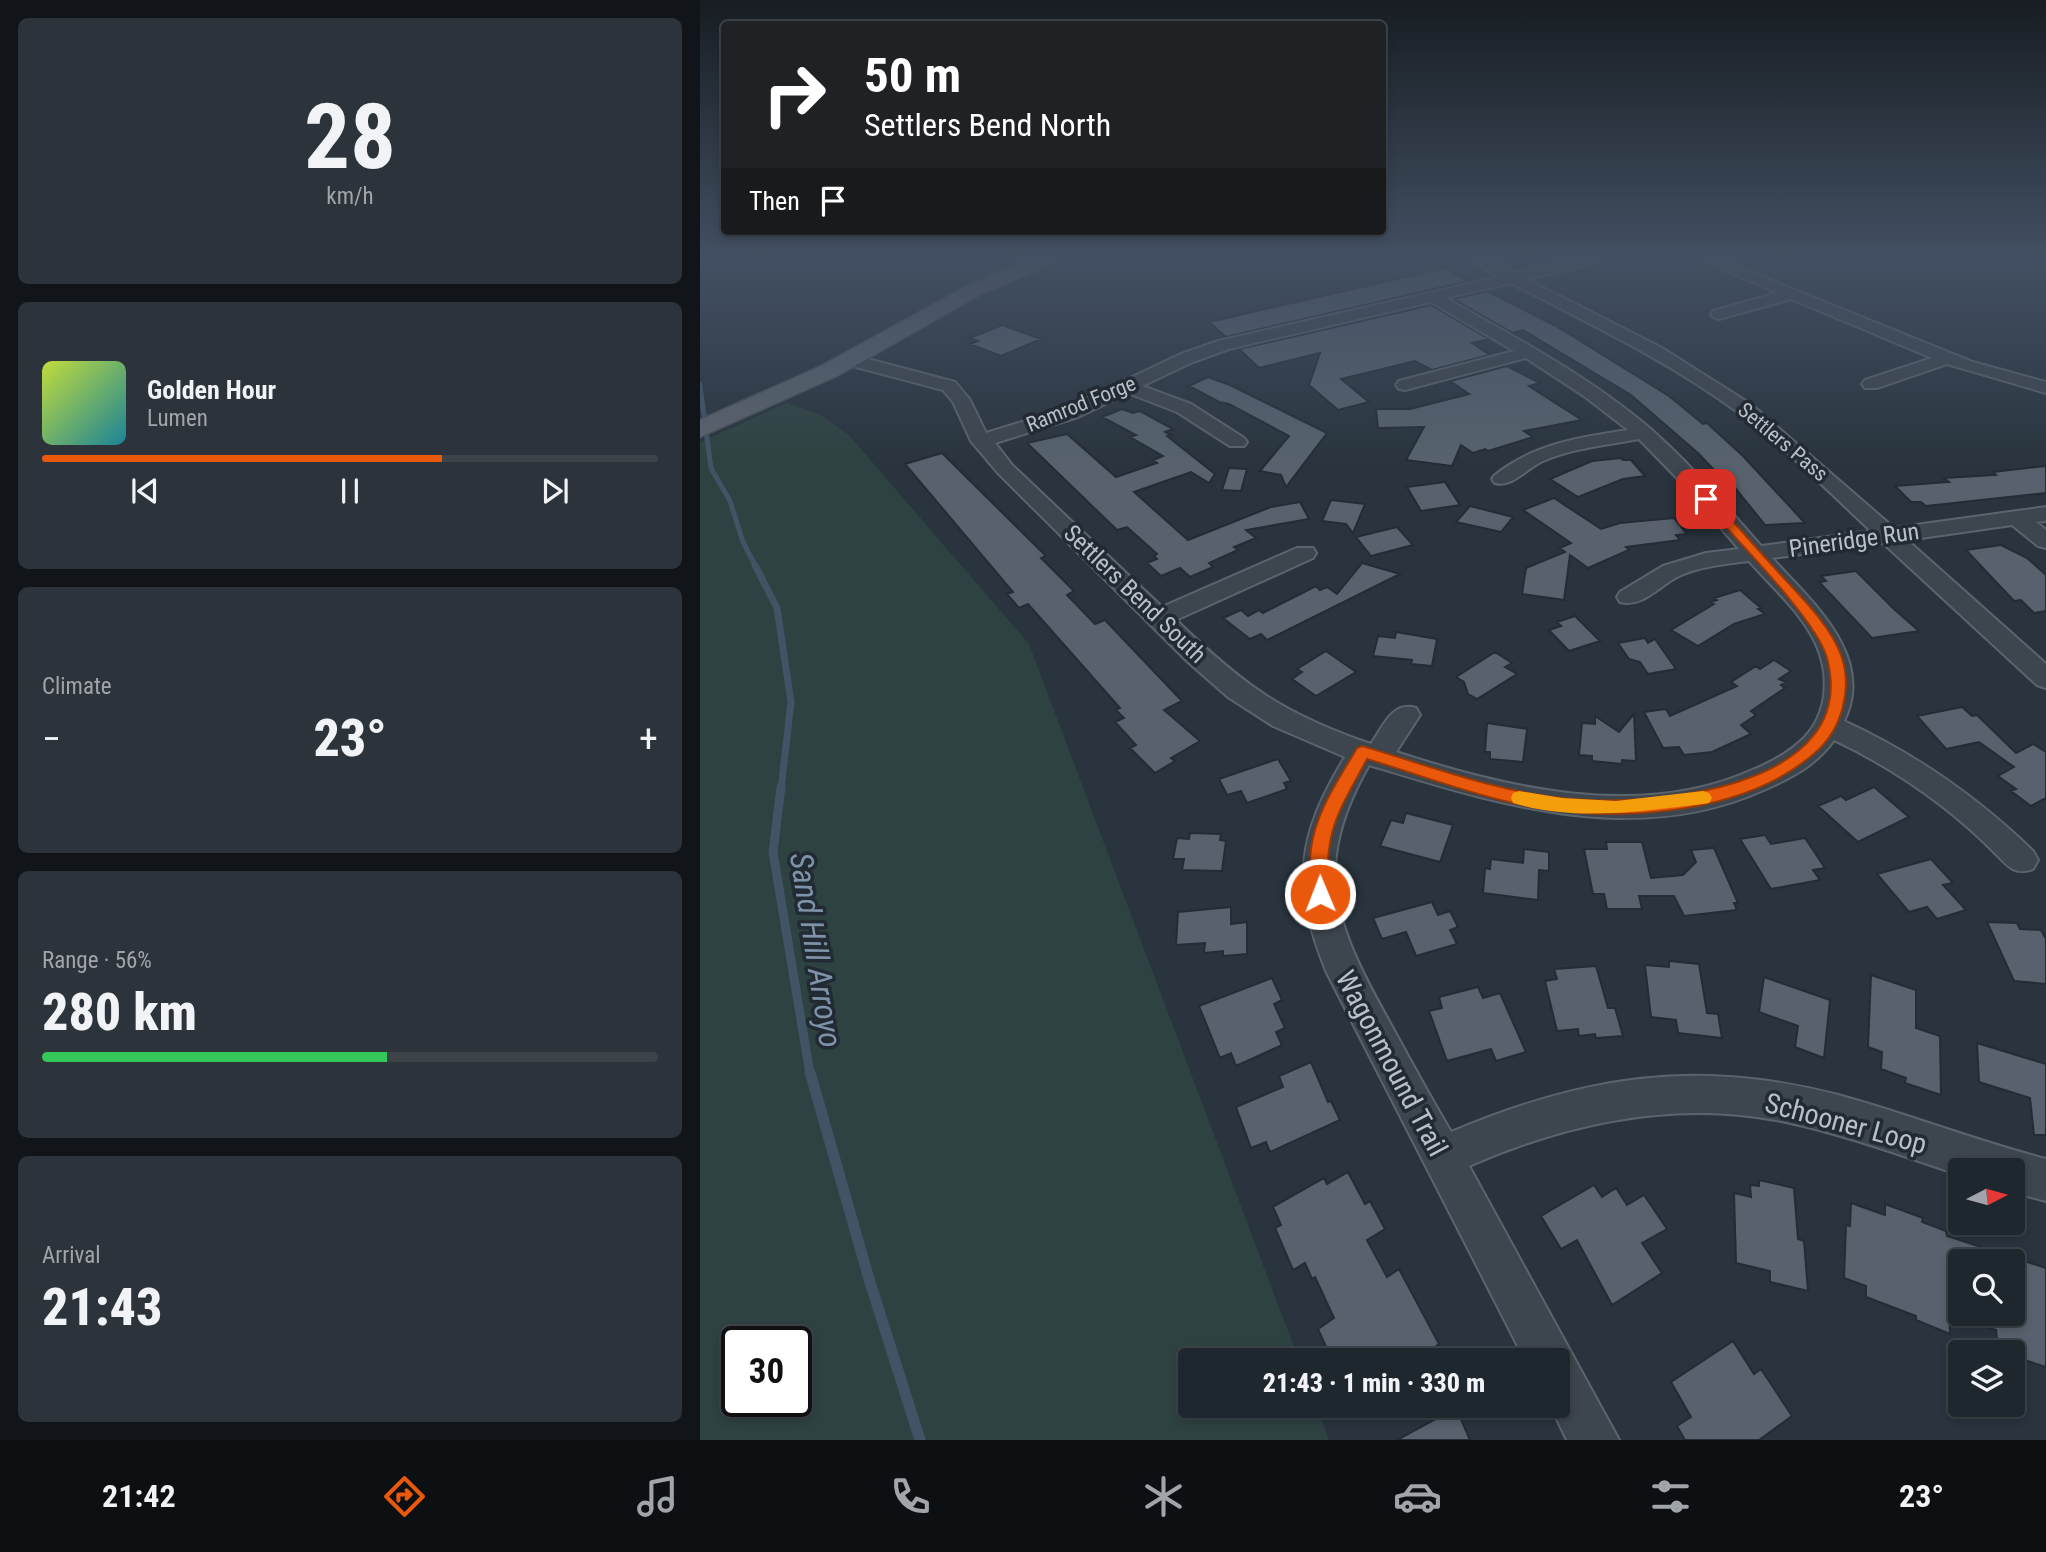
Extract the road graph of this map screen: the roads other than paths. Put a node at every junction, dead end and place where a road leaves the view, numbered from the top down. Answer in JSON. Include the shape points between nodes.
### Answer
{"nodes":[{"id":1,"x":890,"y":328,"type":"edge"},
{"id":2,"x":899,"y":328,"type":"edge"},
{"id":3,"x":1295,"y":328,"type":"edge"},
{"id":4,"x":1487,"y":328,"type":"edge"},
{"id":5,"x":1610,"y":328,"type":"edge"},
{"id":6,"x":1875,"y":328,"type":"edge"},
{"id":7,"x":1528,"y":352,"type":"junction"},
{"id":8,"x":846,"y":355,"type":"junction"},
{"id":9,"x":1947,"y":358,"type":"junction"},
{"id":10,"x":1871,"y":384,"type":"dead end"},
{"id":11,"x":1405,"y":386,"type":"dead end"},
{"id":12,"x":1129,"y":387,"type":"junction"},
{"id":13,"x":2046,"y":388,"type":"edge"},
{"id":14,"x":700,"y":415,"type":"edge"},
{"id":15,"x":700,"y":429,"type":"edge"},
{"id":16,"x":1643,"y":433,"type":"junction"},
{"id":17,"x":981,"y":440,"type":"junction"},
{"id":18,"x":1237,"y":442,"type":"dead end"},
{"id":19,"x":1502,"y":479,"type":"dead end"},
{"id":20,"x":2046,"y":514,"type":"edge"},
{"id":21,"x":2017,"y":518,"type":"junction"},
{"id":22,"x":1889,"y":536,"type":"junction"},
{"id":23,"x":2046,"y":541,"type":"edge"},
{"id":24,"x":1306,"y":553,"type":"dead end"},
{"id":25,"x":1754,"y":553,"type":"junction"},
{"id":26,"x":1629,"y":597,"type":"dead end"},
{"id":27,"x":1159,"y":618,"type":"junction"},
{"id":28,"x":2046,"y":679,"type":"edge"},
{"id":29,"x":1406,"y":715,"type":"dead end"},
{"id":30,"x":1829,"y":726,"type":"junction"},
{"id":31,"x":1370,"y":754,"type":"junction"},
{"id":32,"x":2022,"y":860,"type":"dead end"},
{"id":33,"x":1441,"y":1157,"type":"junction"},
{"id":34,"x":2046,"y":1180,"type":"edge"},
{"id":35,"x":1544,"y":1348,"type":"edge"},
{"id":36,"x":1570,"y":1395,"type":"edge"},
{"id":37,"x":1594,"y":1440,"type":"edge"}],
"edges":[{"from":1,"to":8,"type":"main road"},
{"from":2,"to":8,"type":"main road"},
{"from":3,"to":12,"type":"street","name":"Ramrod Forge","via":[[1187,358]]},
{"from":4,"to":7,"type":"street"},
{"from":5,"to":22,"type":"street","name":"Settlers Pass","via":[[1718,390],[1783,439]]},
{"from":6,"to":9,"type":"street"},
{"from":7,"to":11,"type":"street"},
{"from":7,"to":16,"type":"street","via":[[1593,393]]},
{"from":8,"to":14,"type":"main road"},
{"from":8,"to":15,"type":"main road","via":[[764,401]]},
{"from":8,"to":17,"type":"street","name":"Settlers Bend South","via":[[949,386]]},
{"from":9,"to":10,"type":"street"},
{"from":9,"to":13,"type":"street"},
{"from":12,"to":17,"type":"street","name":"Ramrod Forge","via":[[1056,418]]},
{"from":12,"to":18,"type":"street","via":[[1184,408]]},
{"from":16,"to":19,"type":"street","via":[[1549,452]]},
{"from":16,"to":25,"type":"street"},
{"from":17,"to":27,"type":"street","name":"Settlers Bend South","via":[[1005,469]]},
{"from":20,"to":21,"type":"street","name":"Pineridge Run"},
{"from":21,"to":22,"type":"street","name":"Pineridge Run"},
{"from":21,"to":23,"type":"street"},
{"from":22,"to":25,"type":"street","name":"Pineridge Run"},
{"from":22,"to":28,"type":"street","name":"Settlers Pass"},
{"from":24,"to":27,"type":"street"},
{"from":25,"to":26,"type":"street","name":"Pineridge Run","via":[[1682,566]]},
{"from":25,"to":30,"type":"street","via":[[1815,622],[1834,657],[1838,687]]},
{"from":27,"to":31,"type":"street","name":"Settlers Bend South","via":[[1250,700],[1304,730]]},
{"from":29,"to":31,"type":"street","name":"Wagonmound Trail"},
{"from":30,"to":31,"type":"street","name":"Settlers Bend South","via":[[1807,753],[1761,780],[1707,797],[1645,806],[1588,807],[1536,801],[1472,787]]},
{"from":30,"to":32,"type":"street","via":[[1928,776],[1980,817]]},
{"from":31,"to":33,"type":"street","name":"Wagonmound Trail","via":[[1332,808],[1320,849],[1324,918],[1341,967]]},
{"from":33,"to":34,"type":"street","name":"Schooner Loop","via":[[1556,1111],[1613,1099],[1685,1093],[1798,1105]]},
{"from":33,"to":35,"type":"street","name":"Wagonmound Trail"},
{"from":36,"to":37,"type":"street"}]}
